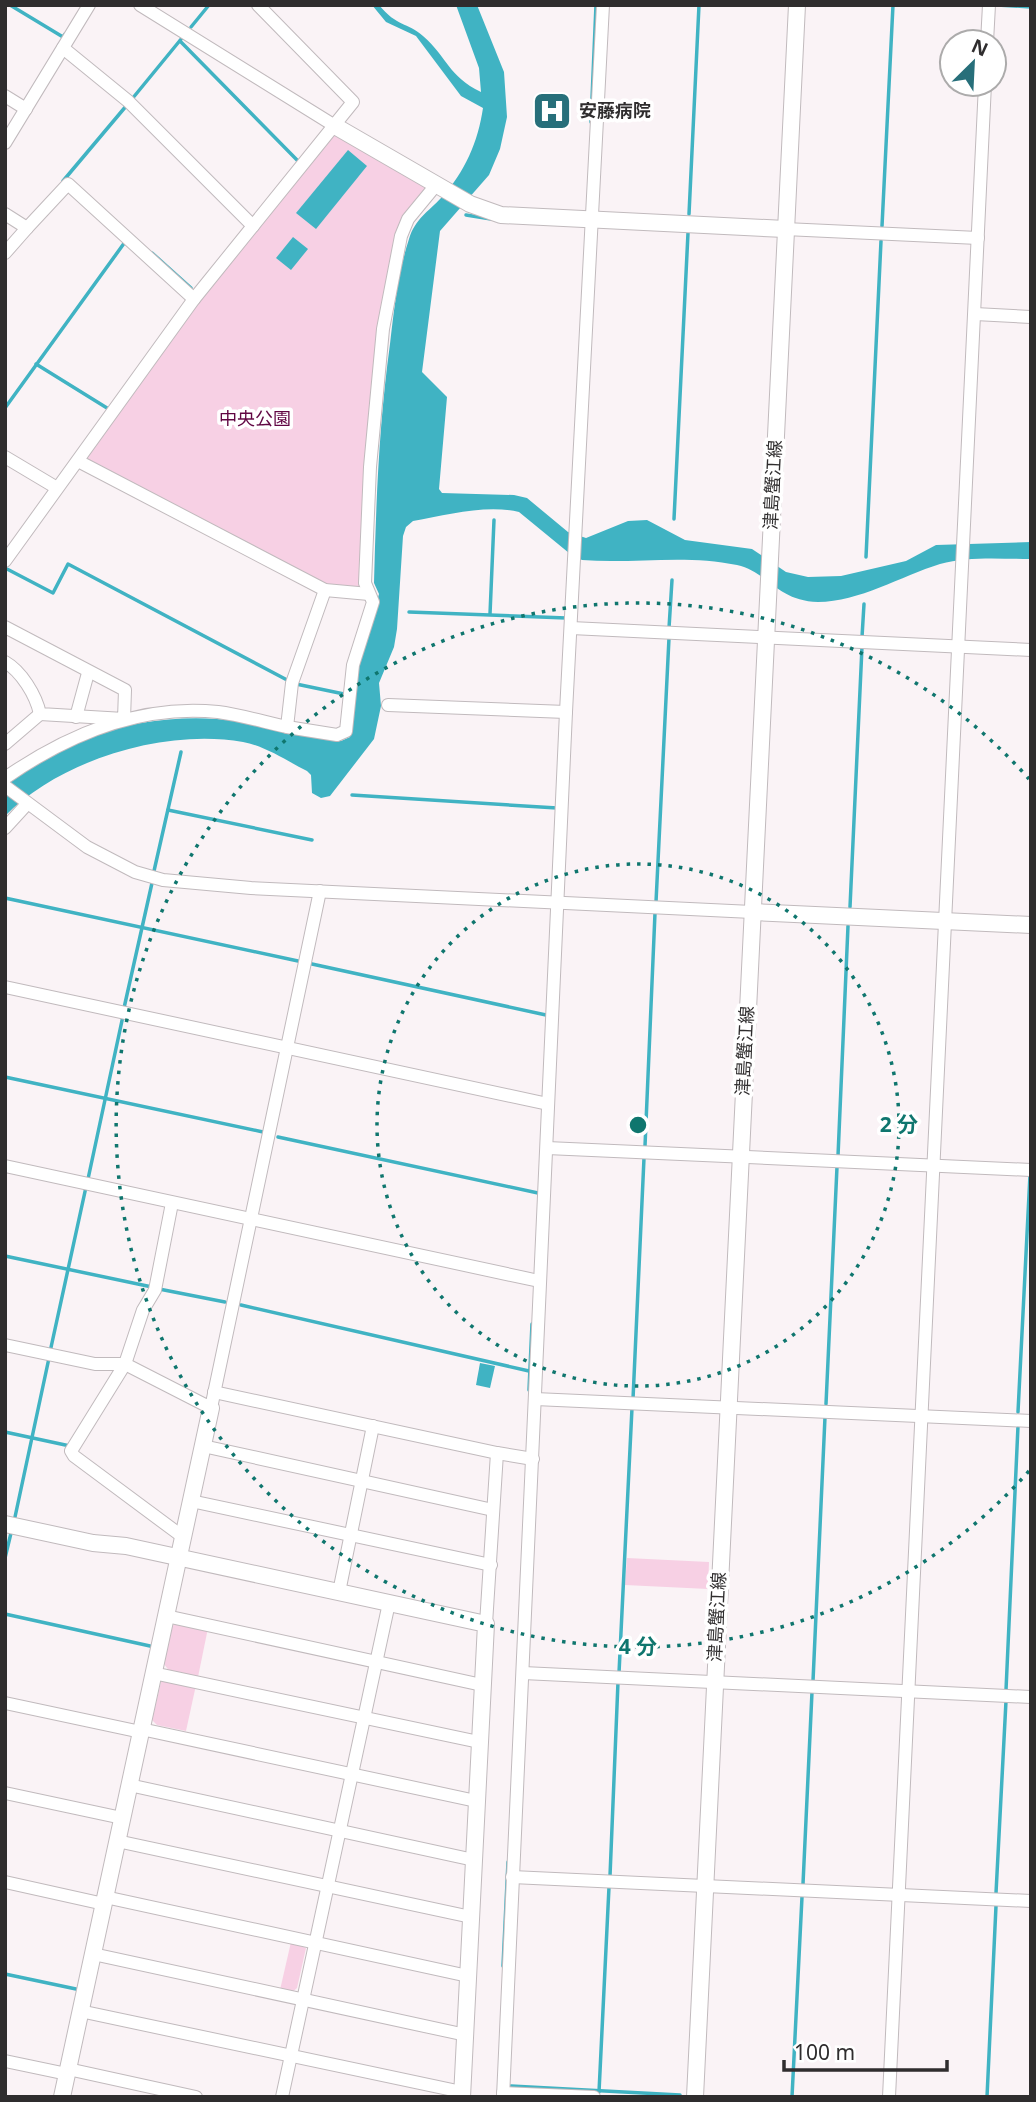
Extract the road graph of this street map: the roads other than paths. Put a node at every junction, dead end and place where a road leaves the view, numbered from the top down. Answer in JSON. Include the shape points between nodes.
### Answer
{"nodes":[{"id":1,"x":89,"y":5,"type":"edge"},
{"id":2,"x":140,"y":5,"type":"edge"},
{"id":3,"x":258,"y":5,"type":"edge"},
{"id":4,"x":603,"y":5,"type":"edge"},
{"id":5,"x":797,"y":5,"type":"edge"},
{"id":6,"x":989,"y":5,"type":"edge"},
{"id":7,"x":988,"y":28,"type":"edge"},
{"id":8,"x":63,"y":48,"type":"junction"},
{"id":9,"x":5,"y":96,"type":"edge"},
{"id":10,"x":984,"y":98,"type":"edge"},
{"id":11,"x":26,"y":109,"type":"junction"},
{"id":12,"x":335,"y":126,"type":"junction"},
{"id":13,"x":5,"y":143,"type":"edge"},
{"id":14,"x":440,"y":187,"type":"junction"},
{"id":15,"x":5,"y":214,"type":"edge"},
{"id":16,"x":588,"y":219,"type":"junction"},
{"id":17,"x":253,"y":226,"type":"junction"},
{"id":18,"x":27,"y":228,"type":"junction"},
{"id":19,"x":785,"y":229,"type":"junction"},
{"id":20,"x":978,"y":238,"type":"junction"},
{"id":21,"x":5,"y":253,"type":"edge"},
{"id":22,"x":194,"y":299,"type":"junction"},
{"id":23,"x":975,"y":314,"type":"junction"},
{"id":24,"x":1031,"y":317,"type":"edge"},
{"id":25,"x":5,"y":457,"type":"edge"},
{"id":26,"x":78,"y":461,"type":"junction"},
{"id":27,"x":57,"y":488,"type":"junction"},
{"id":28,"x":5,"y":561,"type":"edge"},
{"id":29,"x":325,"y":590,"type":"junction"},
{"id":30,"x":369,"y":594,"type":"junction"},
{"id":31,"x":5,"y":627,"type":"edge"},
{"id":32,"x":571,"y":628,"type":"junction"},
{"id":33,"x":765,"y":638,"type":"junction"},
{"id":34,"x":959,"y":646,"type":"junction"},
{"id":35,"x":1031,"y":650,"type":"edge"},
{"id":36,"x":5,"y":662,"type":"edge"},
{"id":37,"x":88,"y":673,"type":"junction"},
{"id":38,"x":388,"y":705,"type":"dead end"},
{"id":39,"x":566,"y":712,"type":"junction"},
{"id":40,"x":40,"y":714,"type":"junction"},
{"id":41,"x":76,"y":717,"type":"junction"},
{"id":42,"x":124,"y":719,"type":"junction"},
{"id":43,"x":287,"y":727,"type":"junction"},
{"id":44,"x":5,"y":744,"type":"edge"},
{"id":45,"x":5,"y":778,"type":"edge"},
{"id":46,"x":5,"y":786,"type":"edge"},
{"id":47,"x":26,"y":803,"type":"junction"},
{"id":48,"x":5,"y":828,"type":"edge"},
{"id":49,"x":320,"y":891,"type":"junction"},
{"id":50,"x":558,"y":902,"type":"junction"},
{"id":51,"x":752,"y":912,"type":"junction"},
{"id":52,"x":945,"y":921,"type":"junction"},
{"id":53,"x":1031,"y":925,"type":"edge"},
{"id":54,"x":5,"y":987,"type":"edge"},
{"id":55,"x":288,"y":1048,"type":"junction"},
{"id":56,"x":545,"y":1103,"type":"junction"},
{"id":57,"x":547,"y":1148,"type":"junction"},
{"id":58,"x":740,"y":1157,"type":"junction"},
{"id":59,"x":5,"y":1166,"type":"edge"},
{"id":60,"x":933,"y":1166,"type":"junction"},
{"id":61,"x":1031,"y":1170,"type":"edge"},
{"id":62,"x":172,"y":1203,"type":"junction"},
{"id":63,"x":251,"y":1219,"type":"junction"},
{"id":64,"x":536,"y":1280,"type":"junction"},
{"id":65,"x":5,"y":1345,"type":"edge"},
{"id":66,"x":125,"y":1364,"type":"junction"},
{"id":67,"x":535,"y":1399,"type":"junction"},
{"id":68,"x":212,"y":1400,"type":"junction"},
{"id":69,"x":727,"y":1408,"type":"junction"},
{"id":70,"x":922,"y":1415,"type":"junction"},
{"id":71,"x":1031,"y":1421,"type":"edge"},
{"id":72,"x":373,"y":1426,"type":"junction"},
{"id":73,"x":203,"y":1446,"type":"junction"},
{"id":74,"x":497,"y":1452,"type":"junction"},
{"id":75,"x":529,"y":1458,"type":"junction"},
{"id":76,"x":361,"y":1481,"type":"junction"},
{"id":77,"x":191,"y":1501,"type":"junction"},
{"id":78,"x":492,"y":1510,"type":"junction"},
{"id":79,"x":5,"y":1524,"type":"edge"},
{"id":80,"x":350,"y":1535,"type":"junction"},
{"id":81,"x":183,"y":1537,"type":"junction"},
{"id":82,"x":178,"y":1558,"type":"junction"},
{"id":83,"x":491,"y":1565,"type":"junction"},
{"id":84,"x":339,"y":1592,"type":"junction"},
{"id":85,"x":389,"y":1603,"type":"junction"},
{"id":86,"x":166,"y":1616,"type":"junction"},
{"id":87,"x":486,"y":1624,"type":"junction"},
{"id":88,"x":377,"y":1661,"type":"junction"},
{"id":89,"x":153,"y":1673,"type":"junction"},
{"id":90,"x":523,"y":1673,"type":"junction"},
{"id":91,"x":715,"y":1682,"type":"junction"},
{"id":92,"x":482,"y":1685,"type":"junction"},
{"id":93,"x":909,"y":1691,"type":"junction"},
{"id":94,"x":1031,"y":1697,"type":"edge"},
{"id":95,"x":5,"y":1703,"type":"edge"},
{"id":96,"x":365,"y":1716,"type":"junction"},
{"id":97,"x":141,"y":1730,"type":"junction"},
{"id":98,"x":479,"y":1742,"type":"junction"},
{"id":99,"x":353,"y":1773,"type":"junction"},
{"id":100,"x":129,"y":1785,"type":"junction"},
{"id":101,"x":5,"y":1793,"type":"edge"},
{"id":102,"x":476,"y":1801,"type":"junction"},
{"id":103,"x":122,"y":1818,"type":"junction"},
{"id":104,"x":340,"y":1830,"type":"junction"},
{"id":105,"x":117,"y":1841,"type":"junction"},
{"id":106,"x":474,"y":1860,"type":"junction"},
{"id":107,"x":512,"y":1877,"type":"junction"},
{"id":108,"x":5,"y":1882,"type":"edge"},
{"id":109,"x":328,"y":1886,"type":"junction"},
{"id":110,"x":705,"y":1886,"type":"junction"},
{"id":111,"x":899,"y":1894,"type":"junction"},
{"id":112,"x":104,"y":1900,"type":"junction"},
{"id":113,"x":1031,"y":1901,"type":"edge"},
{"id":114,"x":471,"y":1917,"type":"junction"},
{"id":115,"x":316,"y":1943,"type":"junction"},
{"id":116,"x":93,"y":1954,"type":"junction"},
{"id":117,"x":468,"y":1976,"type":"junction"},
{"id":118,"x":303,"y":1999,"type":"junction"},
{"id":119,"x":80,"y":2011,"type":"junction"},
{"id":120,"x":466,"y":2035,"type":"junction"},
{"id":121,"x":291,"y":2054,"type":"junction"},
{"id":122,"x":5,"y":2061,"type":"edge"},
{"id":123,"x":67,"y":2072,"type":"junction"},
{"id":124,"x":462,"y":2094,"type":"edge"},
{"id":125,"x":503,"y":2095,"type":"edge"},
{"id":126,"x":62,"y":2097,"type":"edge"},
{"id":127,"x":196,"y":2097,"type":"edge"},
{"id":128,"x":282,"y":2097,"type":"edge"},
{"id":129,"x":594,"y":2097,"type":"edge"},
{"id":130,"x":695,"y":2097,"type":"edge"},
{"id":131,"x":889,"y":2097,"type":"edge"}],
"edges":[{"from":1,"to":8,"type":"street"},
{"from":2,"to":12,"type":"street"},
{"from":3,"to":12,"type":"street","via":[[354,102]]},
{"from":4,"to":16,"type":"street"},
{"from":5,"to":19,"type":"street","name":"津島蟹江線"},
{"from":6,"to":7,"type":"street"},
{"from":8,"to":11,"type":"street"},
{"from":8,"to":17,"type":"street","via":[[128,102]]},
{"from":9,"to":11,"type":"street"},
{"from":10,"to":20,"type":"street"},
{"from":11,"to":13,"type":"street"},
{"from":12,"to":14,"type":"street"},
{"from":12,"to":17,"type":"street"},
{"from":14,"to":16,"type":"street","via":[[500,215]]},
{"from":14,"to":30,"type":"street","via":[[408,219],[401,236],[383,329],[370,480],[365,583]]},
{"from":15,"to":18,"type":"street"},
{"from":16,"to":19,"type":"street"},
{"from":16,"to":32,"type":"street"},
{"from":17,"to":22,"type":"street"},
{"from":18,"to":21,"type":"street"},
{"from":18,"to":22,"type":"street","via":[[68,184]]},
{"from":19,"to":20,"type":"street"},
{"from":19,"to":33,"type":"street","name":"津島蟹江線"},
{"from":20,"to":23,"type":"street"},
{"from":22,"to":26,"type":"street"},
{"from":23,"to":24,"type":"street"},
{"from":23,"to":34,"type":"street"},
{"from":25,"to":27,"type":"street"},
{"from":26,"to":27,"type":"street"},
{"from":26,"to":29,"type":"street"},
{"from":27,"to":28,"type":"street"},
{"from":29,"to":30,"type":"street"},
{"from":29,"to":43,"type":"street","via":[[292,683]]},
{"from":30,"to":43,"type":"street","via":[[373,602],[353,665],[346,731],[337,735]]},
{"from":31,"to":37,"type":"street"},
{"from":32,"to":33,"type":"street"},
{"from":32,"to":39,"type":"street"},
{"from":33,"to":34,"type":"street"},
{"from":33,"to":51,"type":"street","name":"津島蟹江線"},
{"from":34,"to":35,"type":"street"},
{"from":34,"to":52,"type":"street"},
{"from":36,"to":40,"type":"street","via":[[16,668]]},
{"from":37,"to":41,"type":"street"},
{"from":37,"to":42,"type":"street","via":[[125,690]]},
{"from":38,"to":39,"type":"street"},
{"from":39,"to":50,"type":"street"},
{"from":40,"to":41,"type":"street"},
{"from":40,"to":44,"type":"street"},
{"from":41,"to":42,"type":"street"},
{"from":42,"to":43,"type":"street","via":[[215,712]]},
{"from":42,"to":45,"type":"street","via":[[92,729]]},
{"from":46,"to":47,"type":"street"},
{"from":47,"to":48,"type":"street"},
{"from":47,"to":49,"type":"street","via":[[111,861],[163,880]]},
{"from":49,"to":50,"type":"street"},
{"from":49,"to":55,"type":"street"},
{"from":50,"to":51,"type":"street"},
{"from":50,"to":56,"type":"street"},
{"from":51,"to":52,"type":"street"},
{"from":51,"to":58,"type":"street","name":"津島蟹江線"},
{"from":52,"to":53,"type":"street"},
{"from":52,"to":60,"type":"street"},
{"from":54,"to":55,"type":"street"},
{"from":55,"to":56,"type":"street"},
{"from":55,"to":63,"type":"street"},
{"from":56,"to":57,"type":"street"},
{"from":57,"to":58,"type":"street"},
{"from":57,"to":64,"type":"street"},
{"from":58,"to":60,"type":"street"},
{"from":58,"to":69,"type":"street","name":"津島蟹江線"},
{"from":59,"to":62,"type":"street"},
{"from":60,"to":61,"type":"street"},
{"from":60,"to":70,"type":"street"},
{"from":62,"to":63,"type":"street"},
{"from":62,"to":66,"type":"street","via":[[155,1290],[143,1310]]},
{"from":63,"to":64,"type":"street"},
{"from":63,"to":68,"type":"street"},
{"from":64,"to":67,"type":"street"},
{"from":65,"to":66,"type":"street","via":[[95,1364]]},
{"from":66,"to":68,"type":"street"},
{"from":66,"to":81,"type":"street","via":[[71,1451]]},
{"from":67,"to":69,"type":"street"},
{"from":67,"to":75,"type":"street"},
{"from":68,"to":72,"type":"street"},
{"from":68,"to":73,"type":"street"},
{"from":69,"to":70,"type":"street"},
{"from":69,"to":91,"type":"street","name":"津島蟹江線"},
{"from":70,"to":71,"type":"street"},
{"from":70,"to":93,"type":"street"},
{"from":72,"to":74,"type":"street"},
{"from":72,"to":76,"type":"street"},
{"from":73,"to":76,"type":"street"},
{"from":73,"to":77,"type":"street"},
{"from":74,"to":75,"type":"street"},
{"from":74,"to":78,"type":"street"},
{"from":75,"to":90,"type":"street"},
{"from":76,"to":78,"type":"street"},
{"from":76,"to":80,"type":"street"},
{"from":77,"to":80,"type":"street"},
{"from":77,"to":81,"type":"street"},
{"from":78,"to":83,"type":"street"},
{"from":79,"to":82,"type":"street"},
{"from":80,"to":83,"type":"street"},
{"from":80,"to":84,"type":"street"},
{"from":81,"to":82,"type":"street"},
{"from":82,"to":84,"type":"street"},
{"from":82,"to":86,"type":"street"},
{"from":83,"to":87,"type":"street"},
{"from":84,"to":85,"type":"street"},
{"from":85,"to":87,"type":"street"},
{"from":85,"to":88,"type":"street"},
{"from":86,"to":88,"type":"street"},
{"from":86,"to":89,"type":"street"},
{"from":87,"to":92,"type":"street"},
{"from":88,"to":92,"type":"street"},
{"from":88,"to":96,"type":"street"},
{"from":89,"to":96,"type":"street"},
{"from":89,"to":97,"type":"street"},
{"from":90,"to":91,"type":"street"},
{"from":90,"to":107,"type":"street"},
{"from":91,"to":93,"type":"street"},
{"from":91,"to":110,"type":"street","name":"津島蟹江線"},
{"from":92,"to":98,"type":"street"},
{"from":93,"to":94,"type":"street"},
{"from":93,"to":111,"type":"street"},
{"from":95,"to":97,"type":"street"},
{"from":96,"to":98,"type":"street"},
{"from":96,"to":99,"type":"street"},
{"from":97,"to":99,"type":"street"},
{"from":97,"to":100,"type":"street"},
{"from":98,"to":102,"type":"street"},
{"from":99,"to":102,"type":"street"},
{"from":99,"to":104,"type":"street"},
{"from":100,"to":103,"type":"street"},
{"from":100,"to":104,"type":"street"},
{"from":101,"to":103,"type":"street"},
{"from":102,"to":106,"type":"street"},
{"from":103,"to":105,"type":"street"},
{"from":104,"to":106,"type":"street"},
{"from":104,"to":109,"type":"street"},
{"from":105,"to":109,"type":"street"},
{"from":105,"to":112,"type":"street"},
{"from":106,"to":114,"type":"street"},
{"from":107,"to":110,"type":"street"},
{"from":107,"to":125,"type":"street"},
{"from":108,"to":112,"type":"street"},
{"from":109,"to":114,"type":"street"},
{"from":109,"to":115,"type":"street"},
{"from":110,"to":111,"type":"street"},
{"from":110,"to":130,"type":"street","name":"津島蟹江線"},
{"from":111,"to":113,"type":"street"},
{"from":111,"to":131,"type":"street"},
{"from":112,"to":115,"type":"street"},
{"from":112,"to":116,"type":"street"},
{"from":114,"to":117,"type":"street"},
{"from":115,"to":117,"type":"street"},
{"from":115,"to":118,"type":"street"},
{"from":116,"to":118,"type":"street"},
{"from":116,"to":119,"type":"street"},
{"from":117,"to":120,"type":"street"},
{"from":118,"to":120,"type":"street"},
{"from":118,"to":121,"type":"street"},
{"from":119,"to":121,"type":"street"},
{"from":119,"to":123,"type":"street"},
{"from":120,"to":124,"type":"street"},
{"from":121,"to":124,"type":"street"},
{"from":121,"to":128,"type":"street"},
{"from":122,"to":123,"type":"street"},
{"from":123,"to":126,"type":"street"},
{"from":123,"to":127,"type":"street"},
{"from":125,"to":129,"type":"street"}]}
